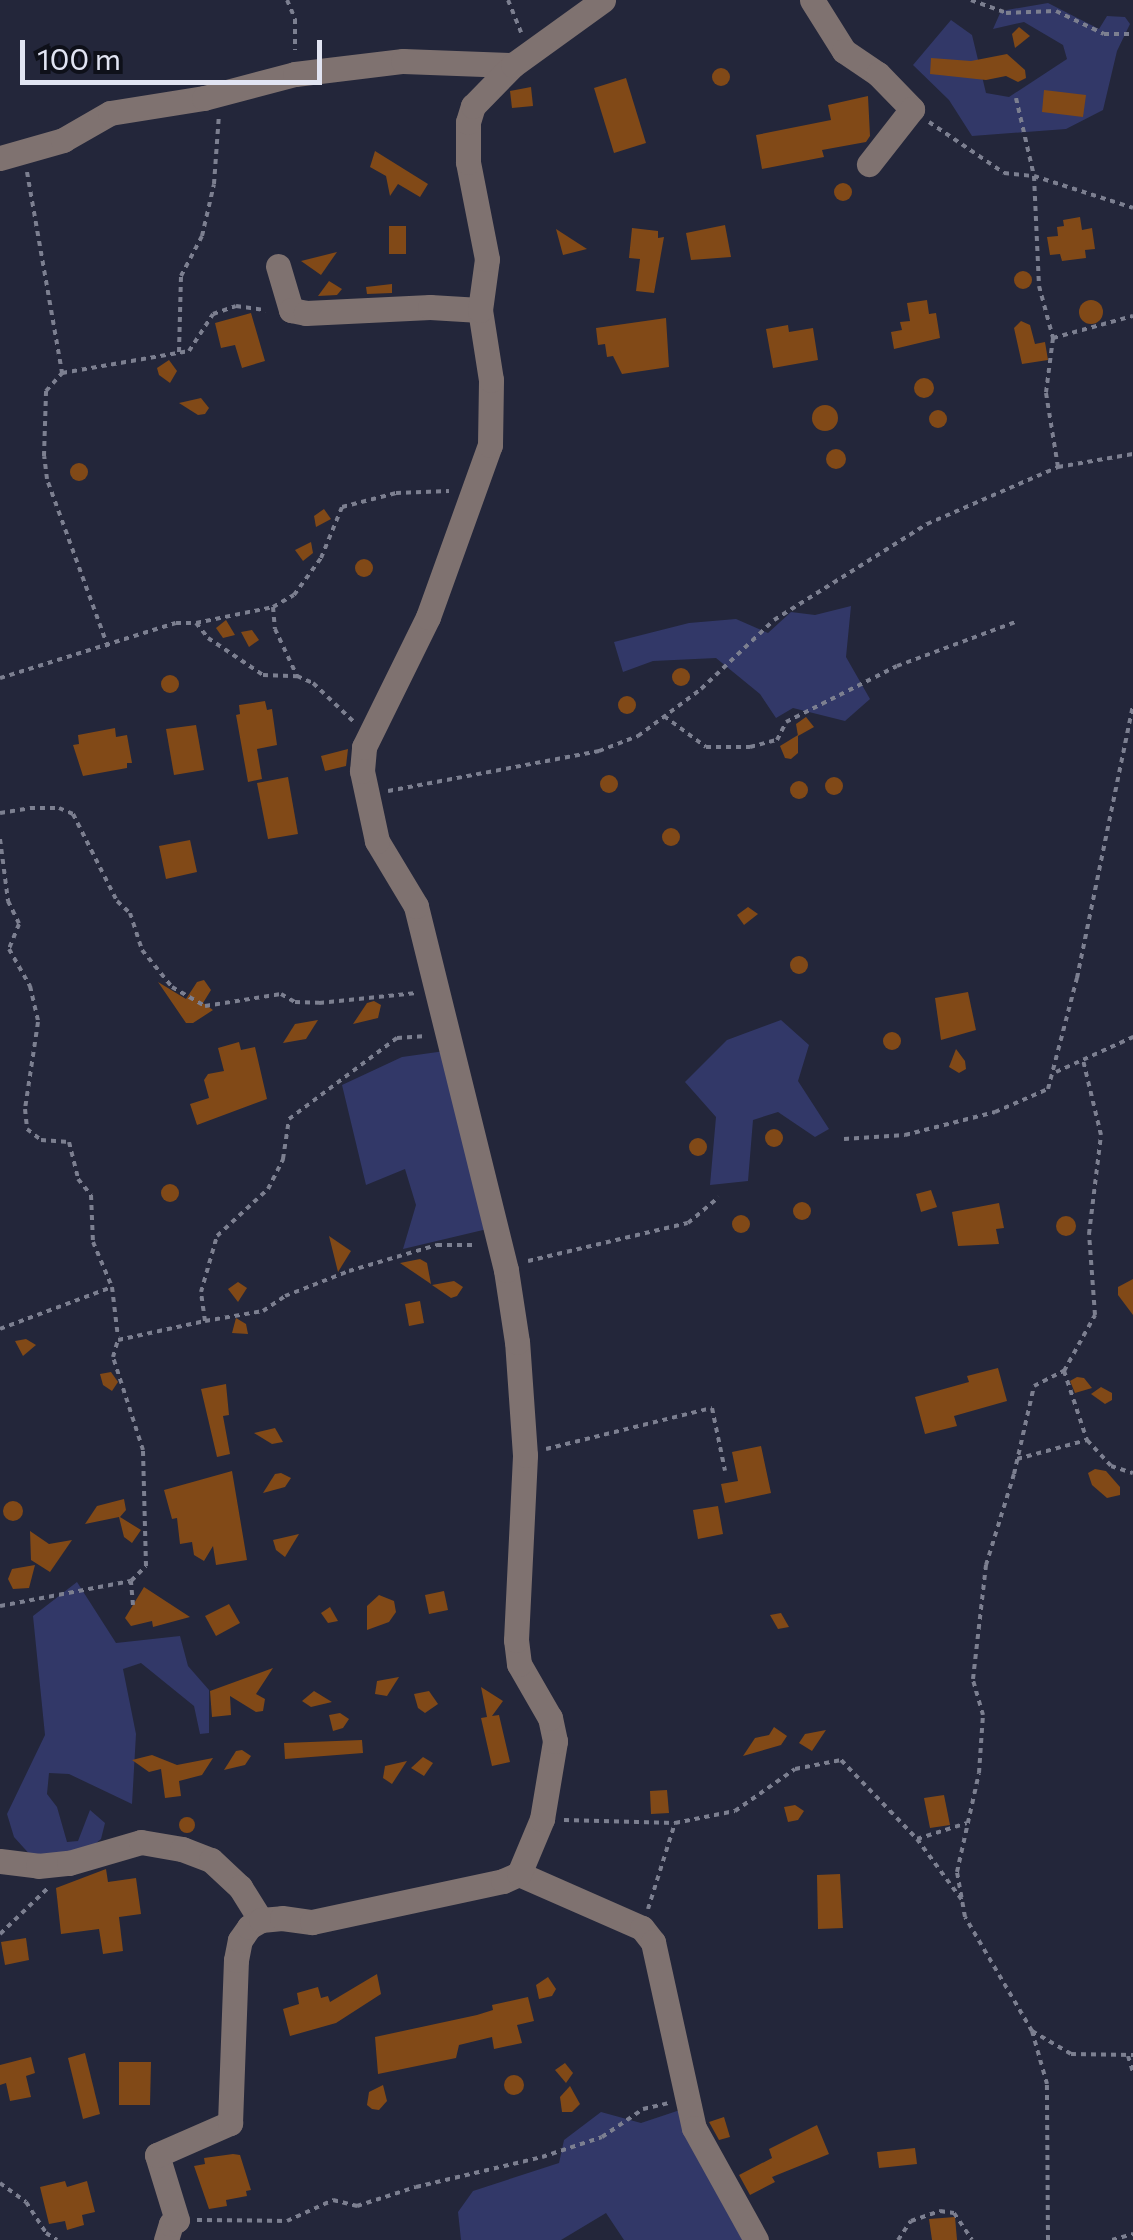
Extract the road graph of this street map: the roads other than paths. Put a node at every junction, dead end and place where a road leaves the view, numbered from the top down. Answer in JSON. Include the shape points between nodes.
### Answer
{"nodes":[{"id":1,"x":603,"y":0,"type":"edge"},
{"id":2,"x":812,"y":0,"type":"edge"},
{"id":3,"x":517,"y":62,"type":"junction"},
{"id":4,"x":12,"y":155,"type":"edge"},
{"id":5,"x":868,"y":164,"type":"dead end"},
{"id":6,"x":278,"y":266,"type":"dead end"},
{"id":7,"x":480,"y":310,"type":"junction"},
{"id":8,"x":0,"y":1860,"type":"edge"},
{"id":9,"x":519,"y":1874,"type":"junction"},
{"id":10,"x":261,"y":1920,"type":"junction"},
{"id":11,"x":172,"y":2230,"type":"edge"},
{"id":12,"x":756,"y":2240,"type":"edge"}],
"edges":[{"from":1,"to":3,"type":"street"},
{"from":2,"to":5,"type":"street","via":[[844,50],[912,109]]},
{"from":3,"to":4,"type":"street","via":[[403,61],[295,74],[110,113],[62,140]]},
{"from":3,"to":7,"type":"street","via":[[473,106],[468,122],[468,162],[487,259]]},
{"from":6,"to":7,"type":"street","via":[[291,310]]},
{"from":7,"to":9,"type":"street","via":[[490,445],[428,617],[364,746],[364,795],[376,841],[416,906],[503,1258],[517,1342],[525,1455],[516,1640],[519,1664],[550,1718],[554,1741],[542,1819]]},
{"from":8,"to":10,"type":"street","via":[[70,1863],[140,1842],[182,1849],[211,1860]]},
{"from":9,"to":10,"type":"street","via":[[312,1922]]},
{"from":9,"to":12,"type":"street","via":[[642,1928],[662,1970],[694,2128]]},
{"from":10,"to":11,"type":"street","via":[[240,1940],[236,1960],[230,2124],[158,2155]]}]}
